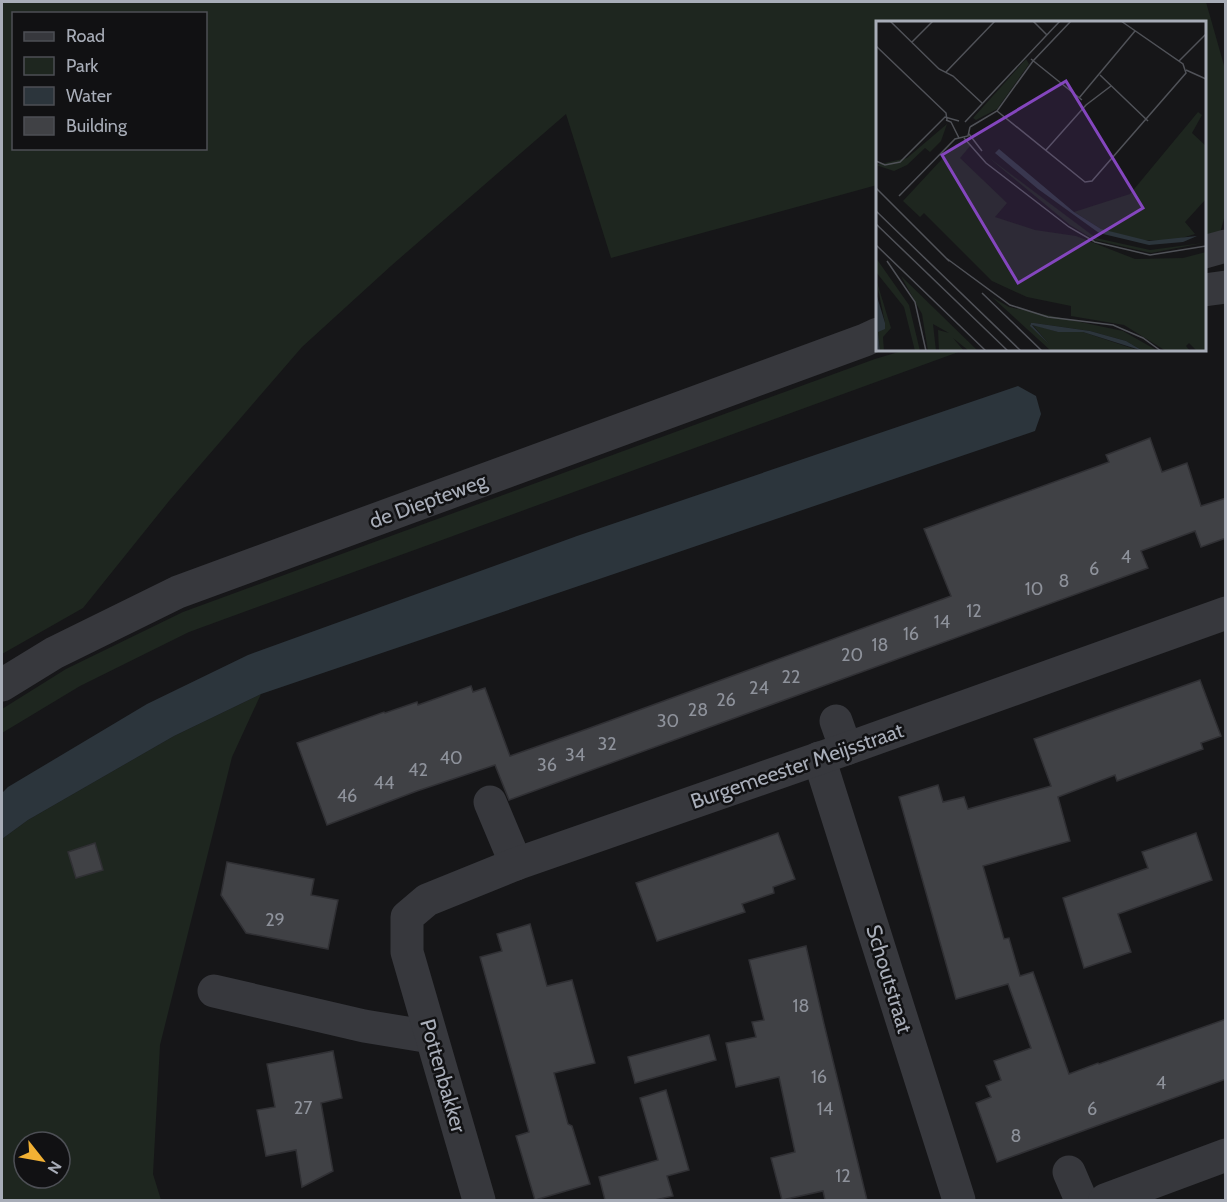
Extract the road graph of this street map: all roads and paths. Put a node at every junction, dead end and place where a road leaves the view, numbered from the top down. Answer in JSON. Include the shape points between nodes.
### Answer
{"nodes":[{"id":1,"x":1226,"y":246,"type":"edge"},
{"id":2,"x":1206,"y":251,"type":"edge"},
{"id":3,"x":1226,"y":287,"type":"edge"},
{"id":4,"x":1206,"y":290,"type":"edge"},
{"id":5,"x":873,"y":337,"type":"edge"},
{"id":6,"x":1226,"y":613,"type":"edge"},
{"id":7,"x":2,"y":685,"type":"edge"},
{"id":8,"x":834,"y":742,"type":"junction"},
{"id":9,"x":489,"y":802,"type":"dead end"},
{"id":10,"x":516,"y":864,"type":"junction"},
{"id":11,"x":407,"y":952,"type":"joint"},
{"id":12,"x":214,"y":991,"type":"dead end"},
{"id":13,"x":431,"y":1037,"type":"junction"},
{"id":14,"x":1226,"y":1155,"type":"edge"},
{"id":15,"x":479,"y":1200,"type":"edge"},
{"id":16,"x":959,"y":1200,"type":"edge"},
{"id":17,"x":1105,"y":1200,"type":"edge"}],
"edges":[{"from":1,"to":2,"type":"street"},
{"from":3,"to":4,"type":"street"},
{"from":5,"to":7,"type":"street","name":"de Diepteweg","via":[[178,592],[54,653]]},
{"from":6,"to":8,"type":"street","name":"Burgemeester Meijsstraat"},
{"from":8,"to":10,"type":"street","name":"Burgemeester Meijsstraat"},
{"from":8,"to":16,"type":"street","name":"Schoutstraat"},
{"from":9,"to":10,"type":"street"},
{"from":10,"to":11,"type":"street","name":"Burgemeester Meijsstraat","via":[[427,900],[407,917]]},
{"from":11,"to":13,"type":"street","name":"Pottenbakker"},
{"from":12,"to":13,"type":"street","via":[[364,1026]]},
{"from":13,"to":15,"type":"street","name":"Pottenbakker"},
{"from":14,"to":17,"type":"street"}]}
